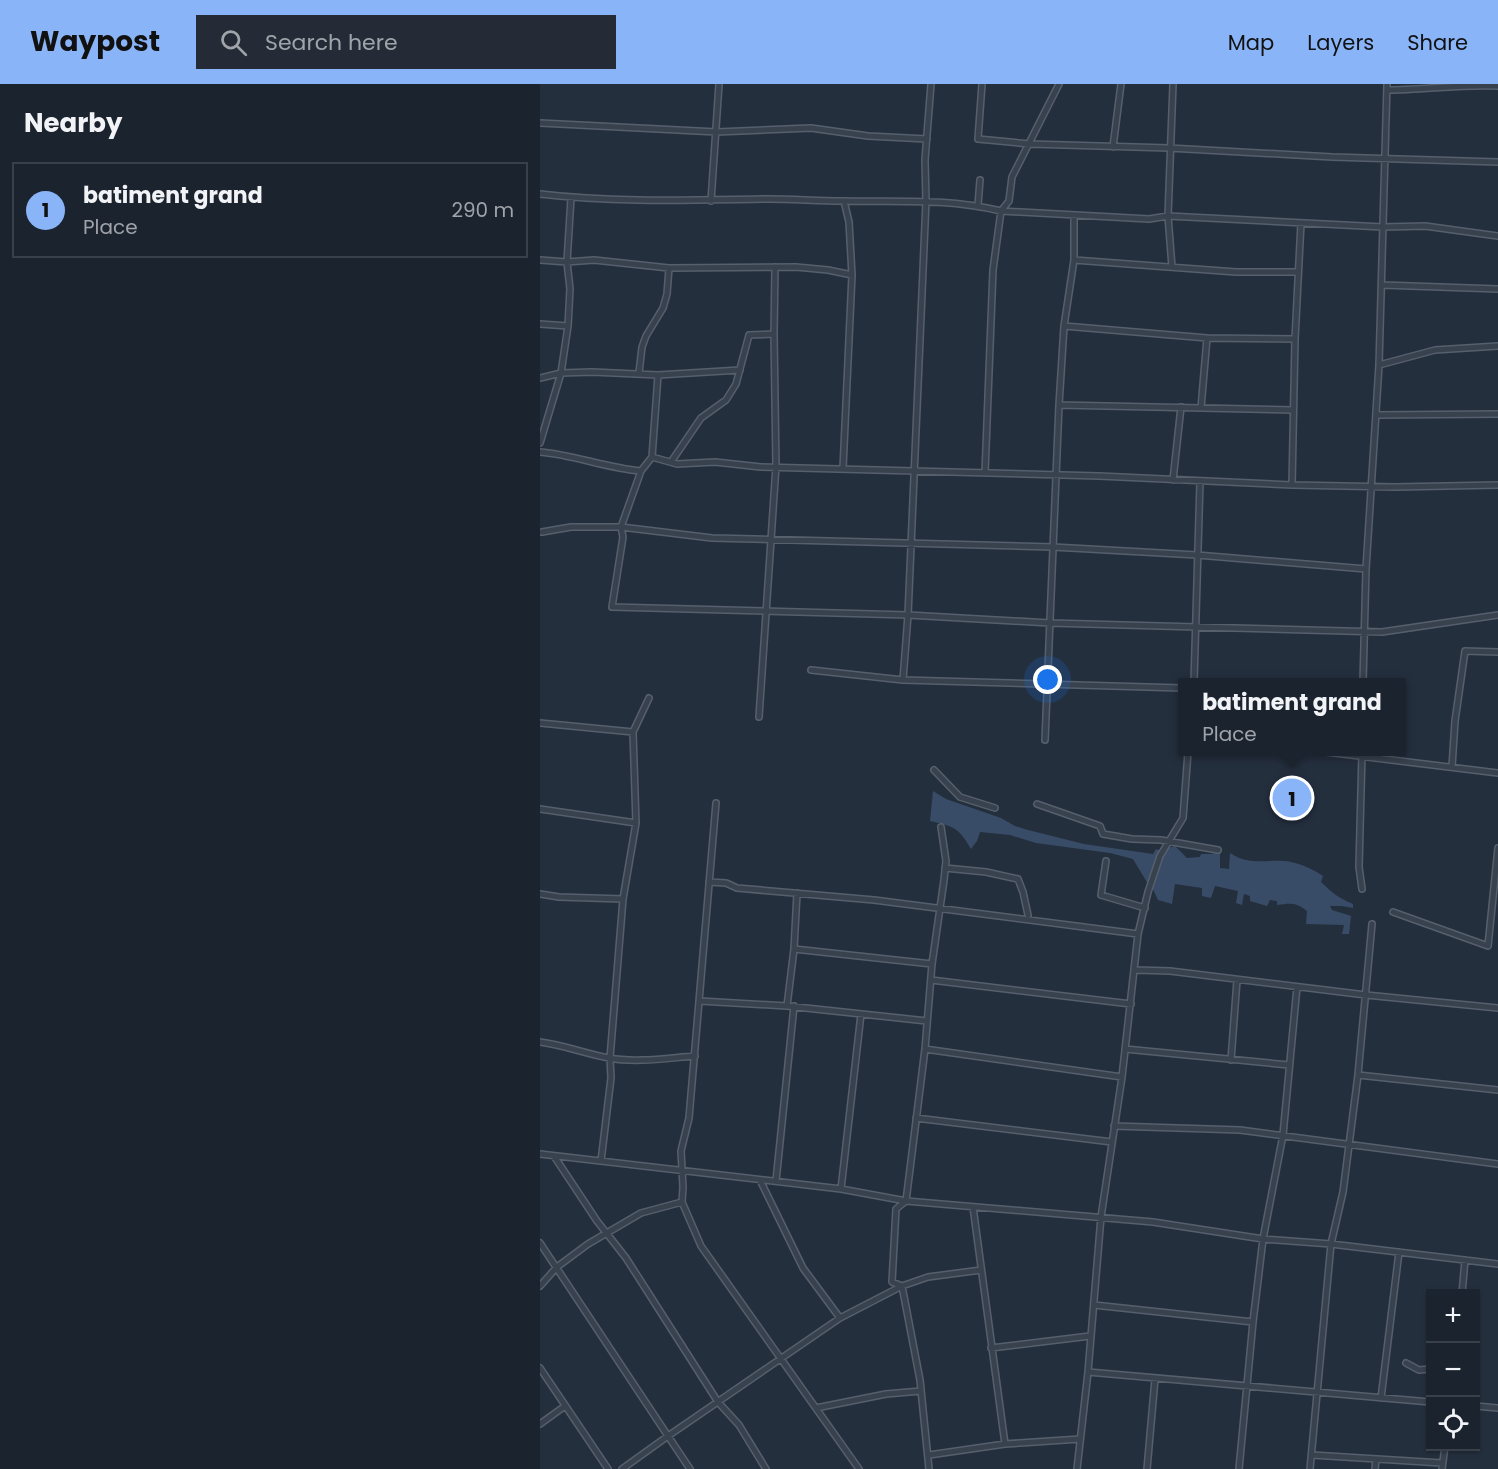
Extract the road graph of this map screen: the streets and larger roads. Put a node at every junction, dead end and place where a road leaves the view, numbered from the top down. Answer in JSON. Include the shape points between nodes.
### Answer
{"nodes":[{"id":1,"x":719,"y":84,"type":"edge"},
{"id":2,"x":931,"y":84,"type":"edge"},
{"id":3,"x":982,"y":84,"type":"edge"},
{"id":4,"x":1059,"y":84,"type":"edge"},
{"id":5,"x":1121,"y":84,"type":"edge"},
{"id":6,"x":1173,"y":84,"type":"edge"},
{"id":7,"x":1478,"y":84,"type":"edge"},
{"id":8,"x":1498,"y":86,"type":"edge"},
{"id":9,"x":1387,"y":87,"type":"edge"},
{"id":10,"x":540,"y":123,"type":"edge"},
{"id":11,"x":717,"y":132,"type":"junction"},
{"id":12,"x":927,"y":139,"type":"junction"},
{"id":13,"x":1030,"y":144,"type":"junction"},
{"id":14,"x":1113,"y":147,"type":"junction"},
{"id":15,"x":1169,"y":148,"type":"junction"},
{"id":16,"x":1386,"y":159,"type":"junction"},
{"id":17,"x":1498,"y":162,"type":"edge"},
{"id":18,"x":980,"y":180,"type":"dead end"},
{"id":19,"x":540,"y":194,"type":"edge"},
{"id":20,"x":571,"y":198,"type":"junction"},
{"id":21,"x":711,"y":201,"type":"junction"},
{"id":22,"x":844,"y":201,"type":"junction"},
{"id":23,"x":926,"y":201,"type":"junction"},
{"id":24,"x":978,"y":206,"type":"junction"},
{"id":25,"x":1001,"y":211,"type":"junction"},
{"id":26,"x":1074,"y":216,"type":"junction"},
{"id":27,"x":1168,"y":216,"type":"junction"},
{"id":28,"x":1301,"y":222,"type":"junction"},
{"id":29,"x":1383,"y":227,"type":"junction"},
{"id":30,"x":1498,"y":236,"type":"edge"},
{"id":31,"x":540,"y":260,"type":"edge"},
{"id":32,"x":1074,"y":260,"type":"junction"},
{"id":33,"x":567,"y":262,"type":"junction"},
{"id":34,"x":776,"y":267,"type":"junction"},
{"id":35,"x":1172,"y":267,"type":"junction"},
{"id":36,"x":669,"y":268,"type":"junction"},
{"id":37,"x":1298,"y":272,"type":"junction"},
{"id":38,"x":852,"y":275,"type":"junction"},
{"id":39,"x":1382,"y":285,"type":"junction"},
{"id":40,"x":1498,"y":289,"type":"edge"},
{"id":41,"x":540,"y":324,"type":"edge"},
{"id":42,"x":567,"y":326,"type":"junction"},
{"id":43,"x":1064,"y":326,"type":"junction"},
{"id":44,"x":774,"y":334,"type":"junction"},
{"id":45,"x":1207,"y":338,"type":"junction"},
{"id":46,"x":1295,"y":339,"type":"junction"},
{"id":47,"x":1498,"y":346,"type":"edge"},
{"id":48,"x":1379,"y":365,"type":"junction"},
{"id":49,"x":740,"y":370,"type":"junction"},
{"id":50,"x":561,"y":373,"type":"junction"},
{"id":51,"x":639,"y":373,"type":"junction"},
{"id":52,"x":658,"y":375,"type":"junction"},
{"id":53,"x":540,"y":378,"type":"edge"},
{"id":54,"x":1059,"y":405,"type":"junction"},
{"id":55,"x":1181,"y":406,"type":"junction"},
{"id":56,"x":1201,"y":408,"type":"junction"},
{"id":57,"x":1293,"y":410,"type":"junction"},
{"id":58,"x":1498,"y":414,"type":"edge"},
{"id":59,"x":1377,"y":415,"type":"junction"},
{"id":60,"x":540,"y":443,"type":"edge"},
{"id":61,"x":540,"y":452,"type":"edge"},
{"id":62,"x":652,"y":457,"type":"junction"},
{"id":63,"x":671,"y":462,"type":"junction"},
{"id":64,"x":776,"y":466,"type":"junction"},
{"id":65,"x":843,"y":468,"type":"junction"},
{"id":66,"x":641,"y":471,"type":"junction"},
{"id":67,"x":914,"y":472,"type":"junction"},
{"id":68,"x":985,"y":473,"type":"junction"},
{"id":69,"x":1056,"y":476,"type":"junction"},
{"id":70,"x":1173,"y":480,"type":"junction"},
{"id":71,"x":1200,"y":482,"type":"junction"},
{"id":72,"x":1292,"y":485,"type":"junction"},
{"id":73,"x":1498,"y":485,"type":"edge"},
{"id":74,"x":1372,"y":487,"type":"junction"},
{"id":75,"x":621,"y":527,"type":"junction"},
{"id":76,"x":542,"y":532,"type":"dead end"},
{"id":77,"x":772,"y":538,"type":"junction"},
{"id":78,"x":911,"y":543,"type":"junction"},
{"id":79,"x":1053,"y":547,"type":"junction"},
{"id":80,"x":1197,"y":555,"type":"junction"},
{"id":81,"x":1366,"y":569,"type":"junction"},
{"id":82,"x":766,"y":612,"type":"junction"},
{"id":83,"x":908,"y":615,"type":"junction"},
{"id":84,"x":1498,"y":615,"type":"edge"},
{"id":85,"x":1050,"y":623,"type":"junction"},
{"id":86,"x":1195,"y":626,"type":"junction"},
{"id":87,"x":1365,"y":631,"type":"junction"},
{"id":88,"x":1498,"y":652,"type":"edge"},
{"id":89,"x":811,"y":670,"type":"dead end"},
{"id":90,"x":1194,"y":678,"type":"edge"},
{"id":91,"x":1364,"y":678,"type":"edge"},
{"id":92,"x":903,"y":681,"type":"junction"},
{"id":93,"x":1047,"y":684,"type":"junction"},
{"id":94,"x":1178,"y":688,"type":"edge"},
{"id":95,"x":649,"y":698,"type":"dead end"},
{"id":96,"x":759,"y":717,"type":"dead end"},
{"id":97,"x":540,"y":723,"type":"edge"},
{"id":98,"x":633,"y":732,"type":"junction"},
{"id":99,"x":1045,"y":740,"type":"dead end"},
{"id":100,"x":1188,"y":756,"type":"edge"},
{"id":101,"x":1362,"y":756,"type":"edge"},
{"id":102,"x":1381,"y":756,"type":"edge"},
{"id":103,"x":1452,"y":767,"type":"junction"},
{"id":104,"x":934,"y":770,"type":"dead end"},
{"id":105,"x":1498,"y":773,"type":"edge"},
{"id":106,"x":716,"y":803,"type":"dead end"},
{"id":107,"x":1037,"y":804,"type":"dead end"},
{"id":108,"x":995,"y":808,"type":"dead end"},
{"id":109,"x":540,"y":809,"type":"edge"},
{"id":110,"x":636,"y":823,"type":"junction"},
{"id":111,"x":941,"y":827,"type":"dead end"},
{"id":112,"x":1169,"y":841,"type":"junction"},
{"id":113,"x":1498,"y":848,"type":"edge"},
{"id":114,"x":1218,"y":850,"type":"dead end"},
{"id":115,"x":1106,"y":861,"type":"dead end"},
{"id":116,"x":1497,"y":862,"type":"edge"},
{"id":117,"x":945,"y":868,"type":"junction"},
{"id":118,"x":709,"y":882,"type":"junction"},
{"id":119,"x":1362,"y":889,"type":"dead end"},
{"id":120,"x":797,"y":893,"type":"junction"},
{"id":121,"x":540,"y":894,"type":"edge"},
{"id":122,"x":623,"y":899,"type":"junction"},
{"id":123,"x":1145,"y":908,"type":"junction"},
{"id":124,"x":942,"y":909,"type":"junction"},
{"id":125,"x":1393,"y":912,"type":"dead end"},
{"id":126,"x":1028,"y":915,"type":"dead end"},
{"id":127,"x":1372,"y":924,"type":"dead end"},
{"id":128,"x":1138,"y":934,"type":"junction"},
{"id":129,"x":794,"y":949,"type":"junction"},
{"id":130,"x":932,"y":964,"type":"junction"},
{"id":131,"x":1135,"y":970,"type":"junction"},
{"id":132,"x":931,"y":980,"type":"junction"},
{"id":133,"x":1237,"y":980,"type":"junction"},
{"id":134,"x":1297,"y":987,"type":"junction"},
{"id":135,"x":1366,"y":995,"type":"junction"},
{"id":136,"x":700,"y":1001,"type":"junction"},
{"id":137,"x":1131,"y":1004,"type":"junction"},
{"id":138,"x":787,"y":1006,"type":"junction"},
{"id":139,"x":794,"y":1006,"type":"junction"},
{"id":140,"x":1498,"y":1008,"type":"edge"},
{"id":141,"x":861,"y":1014,"type":"junction"},
{"id":142,"x":927,"y":1021,"type":"junction"},
{"id":143,"x":540,"y":1042,"type":"edge"},
{"id":144,"x":924,"y":1049,"type":"junction"},
{"id":145,"x":1125,"y":1049,"type":"junction"},
{"id":146,"x":695,"y":1056,"type":"junction"},
{"id":147,"x":610,"y":1058,"type":"junction"},
{"id":148,"x":1231,"y":1060,"type":"junction"},
{"id":149,"x":1289,"y":1065,"type":"junction"},
{"id":150,"x":1358,"y":1075,"type":"junction"},
{"id":151,"x":1122,"y":1077,"type":"junction"},
{"id":152,"x":1498,"y":1090,"type":"edge"},
{"id":153,"x":916,"y":1118,"type":"junction"},
{"id":154,"x":1113,"y":1126,"type":"junction"},
{"id":155,"x":1283,"y":1135,"type":"junction"},
{"id":156,"x":1113,"y":1142,"type":"junction"},
{"id":157,"x":1349,"y":1144,"type":"junction"},
{"id":158,"x":540,"y":1154,"type":"edge"},
{"id":159,"x":554,"y":1156,"type":"junction"},
{"id":160,"x":601,"y":1161,"type":"junction"},
{"id":161,"x":1498,"y":1164,"type":"edge"},
{"id":162,"x":682,"y":1172,"type":"junction"},
{"id":163,"x":760,"y":1180,"type":"junction"},
{"id":164,"x":776,"y":1181,"type":"junction"},
{"id":165,"x":842,"y":1189,"type":"junction"},
{"id":166,"x":906,"y":1201,"type":"junction"},
{"id":167,"x":682,"y":1202,"type":"junction"},
{"id":168,"x":973,"y":1207,"type":"junction"},
{"id":169,"x":1101,"y":1217,"type":"junction"},
{"id":170,"x":606,"y":1233,"type":"junction"},
{"id":171,"x":1263,"y":1239,"type":"junction"},
{"id":172,"x":540,"y":1242,"type":"edge"},
{"id":173,"x":1331,"y":1244,"type":"junction"},
{"id":174,"x":1399,"y":1252,"type":"junction"},
{"id":175,"x":1465,"y":1260,"type":"junction"},
{"id":176,"x":1498,"y":1264,"type":"edge"},
{"id":177,"x":557,"y":1267,"type":"junction"},
{"id":178,"x":981,"y":1270,"type":"junction"},
{"id":179,"x":540,"y":1286,"type":"edge"},
{"id":180,"x":902,"y":1286,"type":"junction"},
{"id":181,"x":1462,"y":1289,"type":"edge"},
{"id":182,"x":1094,"y":1305,"type":"junction"},
{"id":183,"x":840,"y":1318,"type":"junction"},
{"id":184,"x":1253,"y":1322,"type":"junction"},
{"id":185,"x":1090,"y":1336,"type":"junction"},
{"id":186,"x":991,"y":1348,"type":"junction"},
{"id":187,"x":781,"y":1359,"type":"junction"},
{"id":188,"x":1406,"y":1363,"type":"dead end"},
{"id":189,"x":540,"y":1368,"type":"edge"},
{"id":190,"x":1426,"y":1369,"type":"edge"},
{"id":191,"x":1088,"y":1372,"type":"junction"},
{"id":192,"x":1155,"y":1379,"type":"junction"},
{"id":193,"x":1246,"y":1387,"type":"junction"},
{"id":194,"x":921,"y":1391,"type":"junction"},
{"id":195,"x":1317,"y":1392,"type":"junction"},
{"id":196,"x":1381,"y":1398,"type":"junction"},
{"id":197,"x":718,"y":1402,"type":"junction"},
{"id":198,"x":1426,"y":1402,"type":"edge"},
{"id":199,"x":566,"y":1406,"type":"junction"},
{"id":200,"x":1480,"y":1406,"type":"edge"},
{"id":201,"x":816,"y":1408,"type":"junction"},
{"id":202,"x":1498,"y":1408,"type":"edge"},
{"id":203,"x":540,"y":1424,"type":"edge"},
{"id":204,"x":668,"y":1436,"type":"junction"},
{"id":205,"x":1080,"y":1438,"type":"junction"},
{"id":206,"x":1005,"y":1444,"type":"junction"},
{"id":207,"x":1444,"y":1451,"type":"edge"},
{"id":208,"x":928,"y":1455,"type":"junction"},
{"id":209,"x":1312,"y":1455,"type":"junction"},
{"id":210,"x":1376,"y":1459,"type":"junction"},
{"id":211,"x":1442,"y":1466,"type":"edge"},
{"id":212,"x":608,"y":1469,"type":"edge"},
{"id":213,"x":622,"y":1469,"type":"edge"},
{"id":214,"x":690,"y":1469,"type":"edge"},
{"id":215,"x":766,"y":1469,"type":"edge"},
{"id":216,"x":859,"y":1469,"type":"edge"},
{"id":217,"x":929,"y":1469,"type":"edge"},
{"id":218,"x":1077,"y":1469,"type":"edge"},
{"id":219,"x":1147,"y":1469,"type":"edge"},
{"id":220,"x":1239,"y":1469,"type":"edge"},
{"id":221,"x":1310,"y":1469,"type":"edge"},
{"id":222,"x":1375,"y":1469,"type":"edge"}],
"edges":[{"from":1,"to":11,"type":"street"},
{"from":2,"to":12,"type":"street"},
{"from":3,"to":13,"type":"street","via":[[978,139]]},
{"from":4,"to":13,"type":"street"},
{"from":5,"to":14,"type":"street"},
{"from":6,"to":15,"type":"street"},
{"from":7,"to":8,"type":"street"},
{"from":7,"to":9,"type":"street","via":[[1414,90]]},
{"from":9,"to":16,"type":"street"},
{"from":10,"to":11,"type":"street"},
{"from":11,"to":12,"type":"street","via":[[812,128]]},
{"from":11,"to":21,"type":"street"},
{"from":12,"to":23,"type":"street"},
{"from":13,"to":14,"type":"street"},
{"from":13,"to":25,"type":"street","via":[[1012,177],[1009,201]]},
{"from":14,"to":15,"type":"street"},
{"from":15,"to":16,"type":"street"},
{"from":15,"to":27,"type":"street"},
{"from":16,"to":17,"type":"street"},
{"from":16,"to":29,"type":"street"},
{"from":18,"to":24,"type":"street"},
{"from":19,"to":20,"type":"street"},
{"from":20,"to":21,"type":"street"},
{"from":20,"to":33,"type":"street"},
{"from":21,"to":22,"type":"street"},
{"from":22,"to":23,"type":"street"},
{"from":22,"to":38,"type":"street"},
{"from":23,"to":24,"type":"street"},
{"from":23,"to":67,"type":"street"},
{"from":24,"to":25,"type":"street"},
{"from":25,"to":26,"type":"street"},
{"from":25,"to":68,"type":"street","via":[[993,270]]},
{"from":26,"to":27,"type":"street"},
{"from":26,"to":32,"type":"street"},
{"from":27,"to":28,"type":"street"},
{"from":27,"to":35,"type":"street"},
{"from":28,"to":29,"type":"street"},
{"from":28,"to":37,"type":"street"},
{"from":29,"to":30,"type":"street","via":[[1425,226]]},
{"from":29,"to":39,"type":"street"},
{"from":31,"to":33,"type":"street"},
{"from":32,"to":35,"type":"street"},
{"from":32,"to":43,"type":"street"},
{"from":33,"to":36,"type":"street","via":[[594,260]]},
{"from":33,"to":42,"type":"street"},
{"from":34,"to":36,"type":"street"},
{"from":34,"to":38,"type":"street"},
{"from":34,"to":44,"type":"street"},
{"from":35,"to":37,"type":"street"},
{"from":36,"to":51,"type":"street","via":[[667,294],[642,346]]},
{"from":37,"to":46,"type":"street"},
{"from":38,"to":65,"type":"street"},
{"from":39,"to":40,"type":"street"},
{"from":39,"to":48,"type":"street"},
{"from":41,"to":42,"type":"street"},
{"from":42,"to":50,"type":"street"},
{"from":43,"to":45,"type":"street"},
{"from":43,"to":54,"type":"street"},
{"from":44,"to":49,"type":"street","via":[[749,335]]},
{"from":44,"to":64,"type":"street"},
{"from":45,"to":46,"type":"street"},
{"from":45,"to":56,"type":"street"},
{"from":46,"to":57,"type":"street"},
{"from":47,"to":48,"type":"street","via":[[1436,350]]},
{"from":48,"to":59,"type":"street"},
{"from":49,"to":52,"type":"street"},
{"from":49,"to":63,"type":"street","via":[[726,400],[702,418]]},
{"from":50,"to":51,"type":"street"},
{"from":50,"to":53,"type":"street"},
{"from":50,"to":60,"type":"street"},
{"from":51,"to":52,"type":"street"},
{"from":52,"to":62,"type":"street"},
{"from":54,"to":55,"type":"street"},
{"from":54,"to":69,"type":"street"},
{"from":55,"to":56,"type":"street"},
{"from":55,"to":70,"type":"street"},
{"from":56,"to":57,"type":"street"},
{"from":57,"to":72,"type":"street"},
{"from":58,"to":59,"type":"street"},
{"from":59,"to":74,"type":"street"},
{"from":61,"to":66,"type":"street"},
{"from":62,"to":63,"type":"street"},
{"from":62,"to":66,"type":"street"},
{"from":63,"to":64,"type":"street"},
{"from":64,"to":65,"type":"street"},
{"from":64,"to":77,"type":"street"},
{"from":65,"to":67,"type":"street"},
{"from":66,"to":75,"type":"street"},
{"from":67,"to":68,"type":"street"},
{"from":67,"to":78,"type":"street"},
{"from":68,"to":69,"type":"street"},
{"from":69,"to":70,"type":"street"},
{"from":69,"to":79,"type":"street"},
{"from":70,"to":71,"type":"street"},
{"from":71,"to":72,"type":"street"},
{"from":71,"to":80,"type":"street"},
{"from":72,"to":74,"type":"street"},
{"from":73,"to":74,"type":"street"},
{"from":74,"to":81,"type":"street"},
{"from":75,"to":76,"type":"street","via":[[571,527]]},
{"from":75,"to":77,"type":"street","via":[[712,538]]},
{"from":75,"to":82,"type":"street","via":[[623,537],[612,607]]},
{"from":77,"to":78,"type":"street"},
{"from":77,"to":82,"type":"street"},
{"from":78,"to":79,"type":"street"},
{"from":78,"to":83,"type":"street"},
{"from":79,"to":80,"type":"street"},
{"from":79,"to":85,"type":"street"},
{"from":80,"to":81,"type":"street"},
{"from":80,"to":86,"type":"street"},
{"from":81,"to":87,"type":"street"},
{"from":82,"to":83,"type":"street"},
{"from":82,"to":96,"type":"street"},
{"from":83,"to":85,"type":"street"},
{"from":83,"to":92,"type":"street"},
{"from":84,"to":87,"type":"street","via":[[1382,632]]},
{"from":85,"to":86,"type":"street"},
{"from":85,"to":93,"type":"street"},
{"from":86,"to":87,"type":"street"},
{"from":86,"to":90,"type":"street"},
{"from":87,"to":91,"type":"street"},
{"from":88,"to":103,"type":"street","via":[[1465,651]]},
{"from":89,"to":92,"type":"street"},
{"from":92,"to":93,"type":"street"},
{"from":93,"to":94,"type":"street"},
{"from":93,"to":99,"type":"street"},
{"from":95,"to":98,"type":"street"},
{"from":97,"to":98,"type":"street"},
{"from":98,"to":110,"type":"street"},
{"from":100,"to":112,"type":"street","via":[[1183,818]]},
{"from":101,"to":119,"type":"street"},
{"from":102,"to":103,"type":"street"},
{"from":103,"to":105,"type":"street"},
{"from":104,"to":108,"type":"street","via":[[960,797]]},
{"from":106,"to":118,"type":"street"},
{"from":107,"to":112,"type":"street","via":[[1100,826],[1103,834]]},
{"from":109,"to":110,"type":"street"},
{"from":110,"to":122,"type":"street"},
{"from":111,"to":117,"type":"street"},
{"from":112,"to":114,"type":"street"},
{"from":112,"to":123,"type":"street","via":[[1154,872]]},
{"from":113,"to":116,"type":"street"},
{"from":115,"to":123,"type":"street","via":[[1101,895]]},
{"from":116,"to":125,"type":"street","via":[[1488,946]]},
{"from":117,"to":124,"type":"street"},
{"from":117,"to":126,"type":"street","via":[[1018,879]]},
{"from":118,"to":120,"type":"street"},
{"from":118,"to":136,"type":"street"},
{"from":120,"to":124,"type":"street"},
{"from":120,"to":129,"type":"street"},
{"from":121,"to":122,"type":"street"},
{"from":122,"to":147,"type":"street"},
{"from":123,"to":128,"type":"street"},
{"from":124,"to":128,"type":"street"},
{"from":124,"to":130,"type":"street"},
{"from":127,"to":135,"type":"street"},
{"from":128,"to":131,"type":"street"},
{"from":129,"to":130,"type":"street"},
{"from":129,"to":138,"type":"street"},
{"from":130,"to":132,"type":"street"},
{"from":131,"to":133,"type":"street"},
{"from":131,"to":137,"type":"street"},
{"from":132,"to":137,"type":"street"},
{"from":132,"to":142,"type":"street"},
{"from":133,"to":134,"type":"street"},
{"from":133,"to":148,"type":"street"},
{"from":134,"to":135,"type":"street"},
{"from":134,"to":149,"type":"street"},
{"from":135,"to":140,"type":"street"},
{"from":135,"to":150,"type":"street"},
{"from":136,"to":138,"type":"street"},
{"from":136,"to":146,"type":"street"},
{"from":137,"to":145,"type":"street"},
{"from":138,"to":139,"type":"street"},
{"from":139,"to":141,"type":"street"},
{"from":139,"to":164,"type":"street"},
{"from":141,"to":142,"type":"street"},
{"from":141,"to":165,"type":"street"},
{"from":142,"to":144,"type":"street"},
{"from":143,"to":147,"type":"street"},
{"from":144,"to":151,"type":"street"},
{"from":144,"to":153,"type":"street"},
{"from":145,"to":148,"type":"street"},
{"from":145,"to":151,"type":"street"},
{"from":146,"to":147,"type":"street"},
{"from":146,"to":162,"type":"street","via":[[689,1118],[681,1151]]},
{"from":147,"to":160,"type":"street"},
{"from":148,"to":149,"type":"street"},
{"from":149,"to":155,"type":"street"},
{"from":150,"to":152,"type":"street"},
{"from":150,"to":157,"type":"street"},
{"from":151,"to":154,"type":"street"},
{"from":153,"to":156,"type":"street"},
{"from":153,"to":166,"type":"street"},
{"from":154,"to":155,"type":"street"},
{"from":154,"to":156,"type":"street"},
{"from":155,"to":157,"type":"street"},
{"from":155,"to":171,"type":"street"},
{"from":156,"to":169,"type":"street"},
{"from":157,"to":161,"type":"street"},
{"from":157,"to":173,"type":"street"},
{"from":158,"to":159,"type":"street"},
{"from":159,"to":160,"type":"street"},
{"from":159,"to":170,"type":"street"},
{"from":160,"to":162,"type":"street"},
{"from":162,"to":163,"type":"street"},
{"from":162,"to":167,"type":"street"},
{"from":163,"to":164,"type":"street"},
{"from":163,"to":183,"type":"street","via":[[803,1268]]},
{"from":164,"to":165,"type":"street"},
{"from":165,"to":166,"type":"street"},
{"from":166,"to":168,"type":"street"},
{"from":166,"to":180,"type":"street","via":[[896,1209],[892,1242],[892,1282]]},
{"from":167,"to":170,"type":"street","via":[[641,1213]]},
{"from":167,"to":187,"type":"street","via":[[701,1246]]},
{"from":168,"to":169,"type":"street"},
{"from":168,"to":178,"type":"street"},
{"from":169,"to":171,"type":"street"},
{"from":169,"to":182,"type":"street"},
{"from":170,"to":177,"type":"street"},
{"from":170,"to":197,"type":"street"},
{"from":171,"to":173,"type":"street"},
{"from":171,"to":184,"type":"street"},
{"from":172,"to":177,"type":"street"},
{"from":173,"to":174,"type":"street"},
{"from":173,"to":195,"type":"street"},
{"from":174,"to":175,"type":"street"},
{"from":174,"to":196,"type":"street"},
{"from":175,"to":176,"type":"street"},
{"from":175,"to":181,"type":"street"},
{"from":177,"to":179,"type":"street"},
{"from":177,"to":204,"type":"street"},
{"from":178,"to":180,"type":"street","via":[[928,1277]]},
{"from":178,"to":186,"type":"street"},
{"from":180,"to":183,"type":"street"},
{"from":180,"to":194,"type":"street"},
{"from":182,"to":184,"type":"street"},
{"from":182,"to":185,"type":"street"},
{"from":183,"to":187,"type":"street"},
{"from":184,"to":193,"type":"street"},
{"from":185,"to":186,"type":"street"},
{"from":185,"to":191,"type":"street"},
{"from":186,"to":206,"type":"street"},
{"from":187,"to":197,"type":"street"},
{"from":187,"to":201,"type":"street"},
{"from":188,"to":190,"type":"street"},
{"from":189,"to":199,"type":"street"},
{"from":191,"to":192,"type":"street"},
{"from":191,"to":205,"type":"street"},
{"from":192,"to":193,"type":"street"},
{"from":192,"to":219,"type":"street"},
{"from":193,"to":195,"type":"street"},
{"from":193,"to":220,"type":"street"},
{"from":194,"to":201,"type":"street"},
{"from":194,"to":208,"type":"street"},
{"from":195,"to":196,"type":"street"},
{"from":195,"to":209,"type":"street"},
{"from":196,"to":198,"type":"street"},
{"from":197,"to":204,"type":"street"},
{"from":197,"to":215,"type":"street","via":[[739,1425]]},
{"from":199,"to":203,"type":"street"},
{"from":199,"to":212,"type":"street"},
{"from":200,"to":202,"type":"street"},
{"from":201,"to":216,"type":"street"},
{"from":204,"to":213,"type":"street"},
{"from":204,"to":214,"type":"street"},
{"from":205,"to":206,"type":"street"},
{"from":205,"to":218,"type":"street"},
{"from":206,"to":208,"type":"street"},
{"from":207,"to":211,"type":"street"},
{"from":208,"to":217,"type":"street"},
{"from":209,"to":210,"type":"street"},
{"from":209,"to":221,"type":"street"},
{"from":210,"to":211,"type":"street"},
{"from":210,"to":222,"type":"street"}]}
